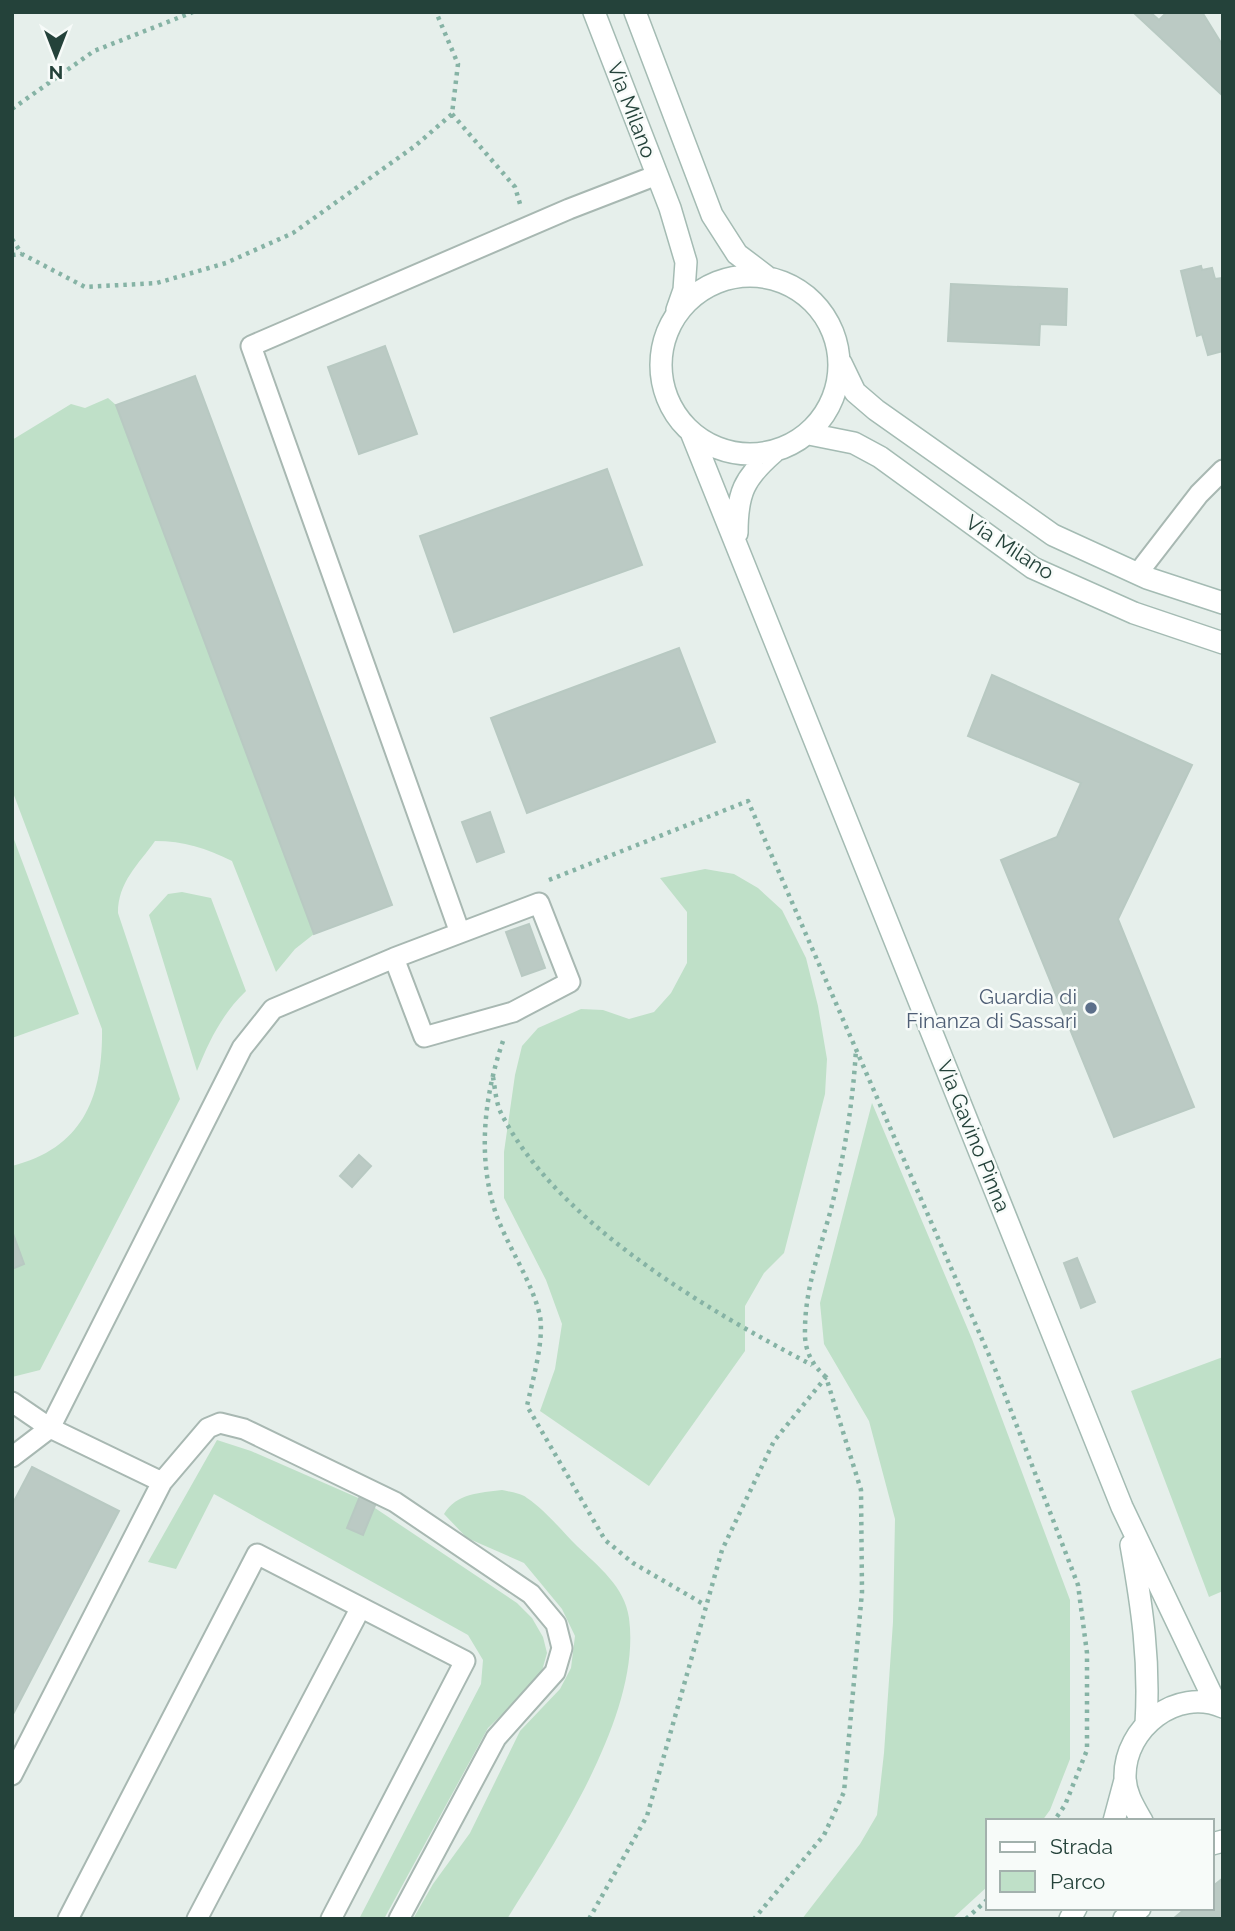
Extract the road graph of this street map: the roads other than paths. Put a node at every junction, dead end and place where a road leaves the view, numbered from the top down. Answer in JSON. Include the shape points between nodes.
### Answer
{"nodes":[{"id":1,"x":594,"y":12,"type":"edge"},
{"id":2,"x":635,"y":12,"type":"edge"},
{"id":3,"x":657,"y":175,"type":"junction"},
{"id":4,"x":766,"y":276,"type":"junction"},
{"id":5,"x":668,"y":328,"type":"junction"},
{"id":6,"x":841,"y":363,"type":"junction"},
{"id":7,"x":691,"y":432,"type":"junction"},
{"id":8,"x":809,"y":433,"type":"junction"},
{"id":9,"x":774,"y":452,"type":"junction"},
{"id":10,"x":1223,"y":470,"type":"edge"},
{"id":11,"x":743,"y":559,"type":"junction"},
{"id":12,"x":1138,"y":573,"type":"junction"},
{"id":13,"x":1223,"y":603,"type":"edge"},
{"id":14,"x":1223,"y":643,"type":"edge"},
{"id":15,"x":460,"y":933,"type":"junction"},
{"id":16,"x":394,"y":958,"type":"junction"},
{"id":17,"x":12,"y":1402,"type":"edge"},
{"id":18,"x":50,"y":1428,"type":"junction"},
{"id":19,"x":12,"y":1457,"type":"edge"},
{"id":20,"x":162,"y":1482,"type":"junction"},
{"id":21,"x":1127,"y":1519,"type":"junction"},
{"id":22,"x":360,"y":1609,"type":"junction"},
{"id":23,"x":1219,"y":1706,"type":"edge"},
{"id":24,"x":1146,"y":1724,"type":"junction"},
{"id":25,"x":12,"y":1775,"type":"edge"},
{"id":26,"x":1125,"y":1778,"type":"junction"},
{"id":27,"x":1115,"y":1819,"type":"edge"},
{"id":28,"x":1141,"y":1819,"type":"edge"},
{"id":29,"x":68,"y":1919,"type":"edge"},
{"id":30,"x":197,"y":1919,"type":"edge"},
{"id":31,"x":331,"y":1919,"type":"edge"},
{"id":32,"x":399,"y":1919,"type":"edge"}],
"edges":[{"from":1,"to":3,"type":"main road","name":"Via Milano"},
{"from":2,"to":4,"type":"main road","name":"Via Milano","via":[[712,215],[737,254]]},
{"from":3,"to":5,"type":"main road","name":"Via Milano","via":[[686,262],[684,290]]},
{"from":3,"to":15,"type":"lane","via":[[251,346]]},
{"from":4,"to":5,"type":"main road","via":[[737,276],[708,285],[685,303]]},
{"from":4,"to":6,"type":"main road","via":[[795,287],[819,306],[835,332]]},
{"from":5,"to":7,"type":"main road","via":[[661,355],[662,384],[673,410]]},
{"from":6,"to":8,"type":"main road","via":[[838,389],[827,413]]},
{"from":6,"to":12,"type":"main road","name":"Via Milano","via":[[855,391],[876,410],[1053,535]]},
{"from":7,"to":9,"type":"main road","via":[[716,448],[744,455]]},
{"from":7,"to":11,"type":"main road","name":"Via Gavino Pinna"},
{"from":8,"to":9,"type":"main road"},
{"from":8,"to":14,"type":"main road","name":"Via Milano","via":[[855,443],[880,457],[1033,568],[1134,613]]},
{"from":9,"to":11,"type":"main road","name":"Via Gavino Pinna","via":[[746,480],[737,503],[737,538]]},
{"from":10,"to":12,"type":"lane"},
{"from":11,"to":21,"type":"main road","name":"Via Gavino Pinna"},
{"from":12,"to":13,"type":"main road","name":"Via Milano"},
{"from":15,"to":16,"type":"lane"},
{"from":15,"to":16,"type":"lane","via":[[539,903],[570,982],[513,1012],[425,1037]]},
{"from":16,"to":18,"type":"lane","via":[[273,1009],[242,1048]]},
{"from":17,"to":18,"type":"lane"},
{"from":18,"to":19,"type":"lane"},
{"from":18,"to":20,"type":"lane"},
{"from":20,"to":25,"type":"lane"},
{"from":20,"to":32,"type":"lane","via":[[208,1428],[220,1423],[244,1429],[395,1502],[531,1594],[556,1624],[562,1648],[555,1672],[496,1738]]},
{"from":21,"to":23,"type":"main road","name":"Via Gavino Pinna"},
{"from":21,"to":24,"type":"main road","name":"Via Gavino Pinna","via":[[1146,1626]]},
{"from":22,"to":29,"type":"lane","via":[[257,1554]]},
{"from":22,"to":30,"type":"lane"},
{"from":22,"to":31,"type":"lane","via":[[464,1661]]},
{"from":23,"to":24,"type":"main road","via":[[1178,1705]]},
{"from":24,"to":26,"type":"main road","via":[[1134,1740]]},
{"from":26,"to":27,"type":"main road"},
{"from":26,"to":28,"type":"main road","via":[[1130,1801]]}]}
